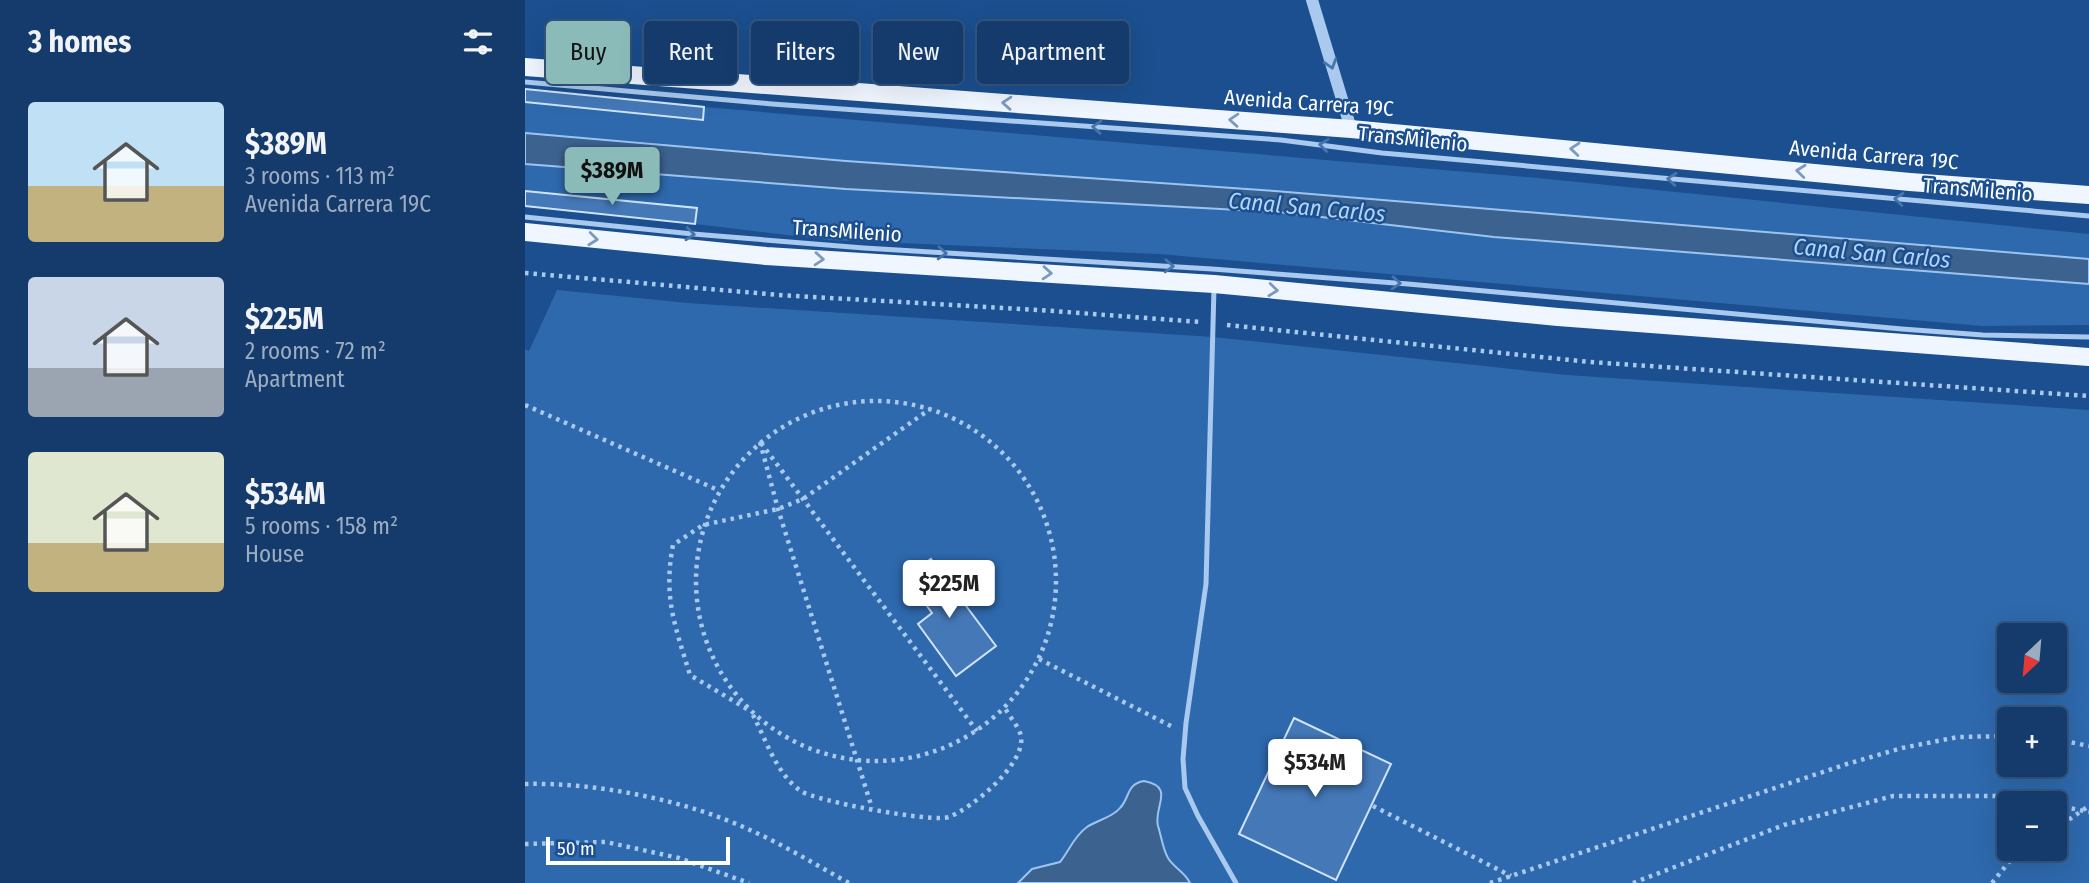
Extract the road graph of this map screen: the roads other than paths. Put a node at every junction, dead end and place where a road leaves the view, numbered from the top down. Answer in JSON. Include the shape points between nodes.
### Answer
{"nodes":[{"id":1,"x":1312,"y":0,"type":"edge"},
{"id":2,"x":525,"y":67,"type":"edge"},
{"id":3,"x":525,"y":82,"type":"edge"},
{"id":4,"x":1351,"y":129,"type":"junction"},
{"id":5,"x":2089,"y":195,"type":"edge"},
{"id":6,"x":2089,"y":216,"type":"edge"},
{"id":7,"x":525,"y":217,"type":"edge"},
{"id":8,"x":525,"y":232,"type":"edge"},
{"id":9,"x":1214,"y":284,"type":"junction"},
{"id":10,"x":2089,"y":337,"type":"edge"},
{"id":11,"x":2089,"y":357,"type":"edge"},
{"id":12,"x":1236,"y":883,"type":"edge"}],
"edges":[{"from":1,"to":4,"type":"street","one_way":true},
{"from":4,"to":2,"type":"main road","name":"Avenida Carrera 19C","one_way":true},
{"from":6,"to":3,"type":"lane","name":"TransMilenio","one_way":true,"via":[[1281,140]]},
{"from":5,"to":4,"type":"main road","name":"Avenida Carrera 19C","one_way":true},
{"from":7,"to":10,"type":"lane","name":"TransMilenio","one_way":true,"via":[[838,246],[1408,284],[1902,329]]},
{"from":8,"to":9,"type":"main road","one_way":true,"via":[[766,256]]},
{"from":9,"to":11,"type":"main road","one_way":true,"via":[[1557,317]]},
{"from":9,"to":12,"type":"lane","via":[[1206,583],[1183,759],[1185,788]]}]}
